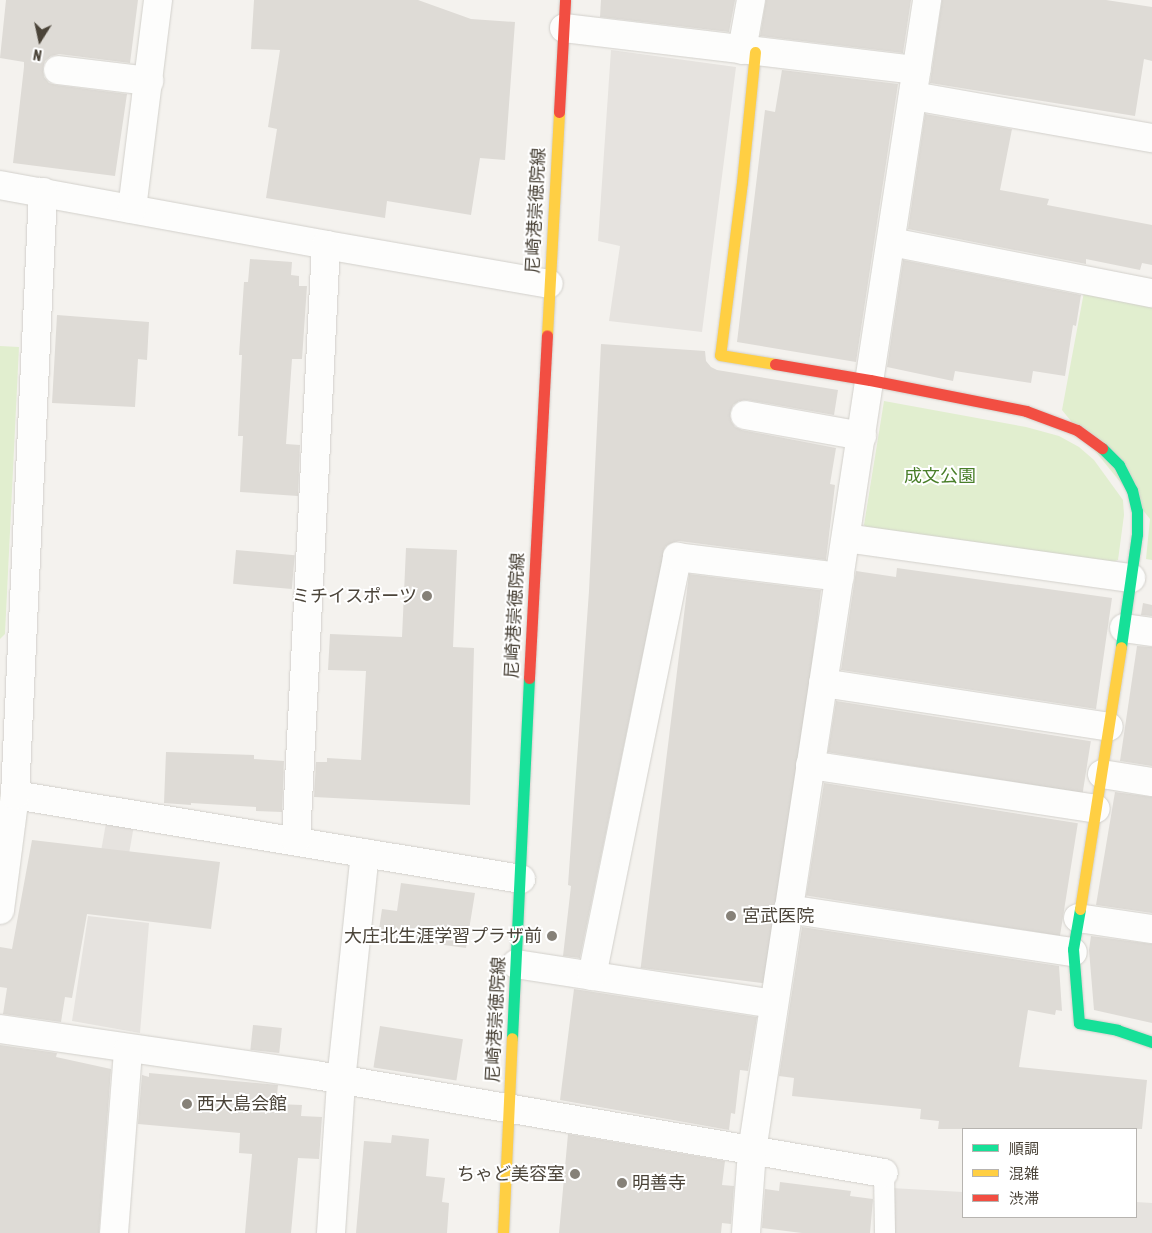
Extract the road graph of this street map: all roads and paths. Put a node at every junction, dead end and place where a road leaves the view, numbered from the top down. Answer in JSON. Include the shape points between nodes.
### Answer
{"nodes":[{"id":1,"x":158,"y":0,"type":"edge"},
{"id":2,"x":565,"y":0,"type":"edge"},
{"id":3,"x":751,"y":0,"type":"edge"},
{"id":4,"x":927,"y":0,"type":"edge"},
{"id":5,"x":564,"y":28,"type":"junction"},
{"id":6,"x":749,"y":51,"type":"junction"},
{"id":7,"x":58,"y":70,"type":"dead end"},
{"id":8,"x":148,"y":81,"type":"junction"},
{"id":9,"x":915,"y":83,"type":"junction"},
{"id":10,"x":1152,"y":138,"type":"edge"},
{"id":11,"x":0,"y":184,"type":"edge"},
{"id":12,"x":43,"y":192,"type":"junction"},
{"id":13,"x":132,"y":209,"type":"junction"},
{"id":14,"x":891,"y":242,"type":"junction"},
{"id":15,"x":326,"y":246,"type":"junction"},
{"id":16,"x":549,"y":284,"type":"junction"},
{"id":17,"x":1152,"y":293,"type":"edge"},
{"id":18,"x":870,"y":380,"type":"junction"},
{"id":19,"x":745,"y":415,"type":"dead end"},
{"id":20,"x":862,"y":436,"type":"junction"},
{"id":21,"x":846,"y":538,"type":"junction"},
{"id":22,"x":840,"y":577,"type":"junction"},
{"id":23,"x":1131,"y":578,"type":"junction"},
{"id":24,"x":1124,"y":628,"type":"junction"},
{"id":25,"x":1152,"y":632,"type":"edge"},
{"id":26,"x":11,"y":658,"type":"edge"},
{"id":27,"x":823,"y":683,"type":"junction"},
{"id":28,"x":1109,"y":727,"type":"junction"},
{"id":29,"x":810,"y":765,"type":"junction"},
{"id":30,"x":1102,"y":774,"type":"junction"},
{"id":31,"x":1152,"y":782,"type":"edge"},
{"id":32,"x":15,"y":794,"type":"junction"},
{"id":33,"x":1096,"y":809,"type":"junction"},
{"id":34,"x":296,"y":840,"type":"junction"},
{"id":35,"x":365,"y":853,"type":"junction"},
{"id":36,"x":520,"y":879,"type":"junction"},
{"id":37,"x":788,"y":909,"type":"junction"},
{"id":38,"x":0,"y":910,"type":"edge"},
{"id":39,"x":1078,"y":918,"type":"junction"},
{"id":40,"x":1152,"y":929,"type":"edge"},
{"id":41,"x":1073,"y":952,"type":"junction"},
{"id":42,"x":516,"y":964,"type":"junction"},
{"id":43,"x":592,"y":976,"type":"junction"},
{"id":44,"x":774,"y":1004,"type":"junction"},
{"id":45,"x":0,"y":1029,"type":"edge"},
{"id":46,"x":1118,"y":1030,"type":"junction"},
{"id":47,"x":1152,"y":1034,"type":"edge"},
{"id":48,"x":1152,"y":1042,"type":"edge"},
{"id":49,"x":128,"y":1050,"type":"junction"},
{"id":50,"x":341,"y":1080,"type":"junction"},
{"id":51,"x":508,"y":1109,"type":"junction"},
{"id":52,"x":752,"y":1151,"type":"junction"},
{"id":53,"x":884,"y":1173,"type":"joint"},
{"id":54,"x":114,"y":1233,"type":"edge"},
{"id":55,"x":331,"y":1233,"type":"edge"},
{"id":56,"x":503,"y":1233,"type":"edge"},
{"id":57,"x":746,"y":1233,"type":"edge"},
{"id":58,"x":885,"y":1233,"type":"edge"}],
"edges":[{"from":1,"to":8,"type":"street"},
{"from":2,"to":5,"type":"street","name":"尼崎港崇徳院線"},
{"from":3,"to":6,"type":"street"},
{"from":4,"to":9,"type":"street"},
{"from":5,"to":6,"type":"street"},
{"from":5,"to":16,"type":"street","name":"尼崎港崇徳院線"},
{"from":6,"to":9,"type":"street"},
{"from":6,"to":18,"type":"street","via":[[742,182],[720,355]]},
{"from":7,"to":8,"type":"street"},
{"from":8,"to":13,"type":"street"},
{"from":9,"to":10,"type":"street"},
{"from":9,"to":14,"type":"street"},
{"from":11,"to":12,"type":"street"},
{"from":12,"to":13,"type":"street"},
{"from":12,"to":26,"type":"street"},
{"from":13,"to":15,"type":"street"},
{"from":14,"to":17,"type":"street"},
{"from":14,"to":18,"type":"street"},
{"from":15,"to":16,"type":"street"},
{"from":15,"to":34,"type":"street"},
{"from":16,"to":36,"type":"street","name":"尼崎港崇徳院線"},
{"from":18,"to":20,"type":"street"},
{"from":18,"to":23,"type":"street","via":[[1043,416],[1077,430],[1102,448],[1119,465],[1132,490],[1137,510]]},
{"from":19,"to":20,"type":"street"},
{"from":20,"to":21,"type":"street"},
{"from":21,"to":22,"type":"street"},
{"from":21,"to":23,"type":"street"},
{"from":22,"to":27,"type":"street"},
{"from":22,"to":43,"type":"street","via":[[677,557]]},
{"from":23,"to":24,"type":"street"},
{"from":24,"to":25,"type":"street"},
{"from":24,"to":28,"type":"street"},
{"from":26,"to":32,"type":"street"},
{"from":27,"to":28,"type":"street"},
{"from":27,"to":29,"type":"street"},
{"from":28,"to":30,"type":"street"},
{"from":29,"to":33,"type":"street"},
{"from":29,"to":37,"type":"street"},
{"from":30,"to":31,"type":"street"},
{"from":30,"to":33,"type":"street"},
{"from":32,"to":34,"type":"street"},
{"from":32,"to":38,"type":"street"},
{"from":33,"to":39,"type":"street"},
{"from":34,"to":35,"type":"street"},
{"from":35,"to":36,"type":"street"},
{"from":35,"to":50,"type":"street"},
{"from":36,"to":42,"type":"street","name":"尼崎港崇徳院線"},
{"from":37,"to":41,"type":"street"},
{"from":37,"to":44,"type":"street"},
{"from":39,"to":40,"type":"street"},
{"from":39,"to":41,"type":"street"},
{"from":41,"to":46,"type":"street","via":[[1079,1023]]},
{"from":42,"to":43,"type":"street"},
{"from":42,"to":51,"type":"street","name":"尼崎港崇徳院線"},
{"from":43,"to":44,"type":"street"},
{"from":44,"to":52,"type":"street"},
{"from":45,"to":49,"type":"street"},
{"from":46,"to":47,"type":"street"},
{"from":46,"to":48,"type":"street"},
{"from":49,"to":50,"type":"street"},
{"from":49,"to":54,"type":"street"},
{"from":50,"to":51,"type":"street"},
{"from":50,"to":55,"type":"street"},
{"from":51,"to":52,"type":"street"},
{"from":51,"to":56,"type":"street","name":"尼崎港崇徳院線"},
{"from":52,"to":53,"type":"street"},
{"from":52,"to":57,"type":"street"},
{"from":53,"to":58,"type":"lane"}]}
